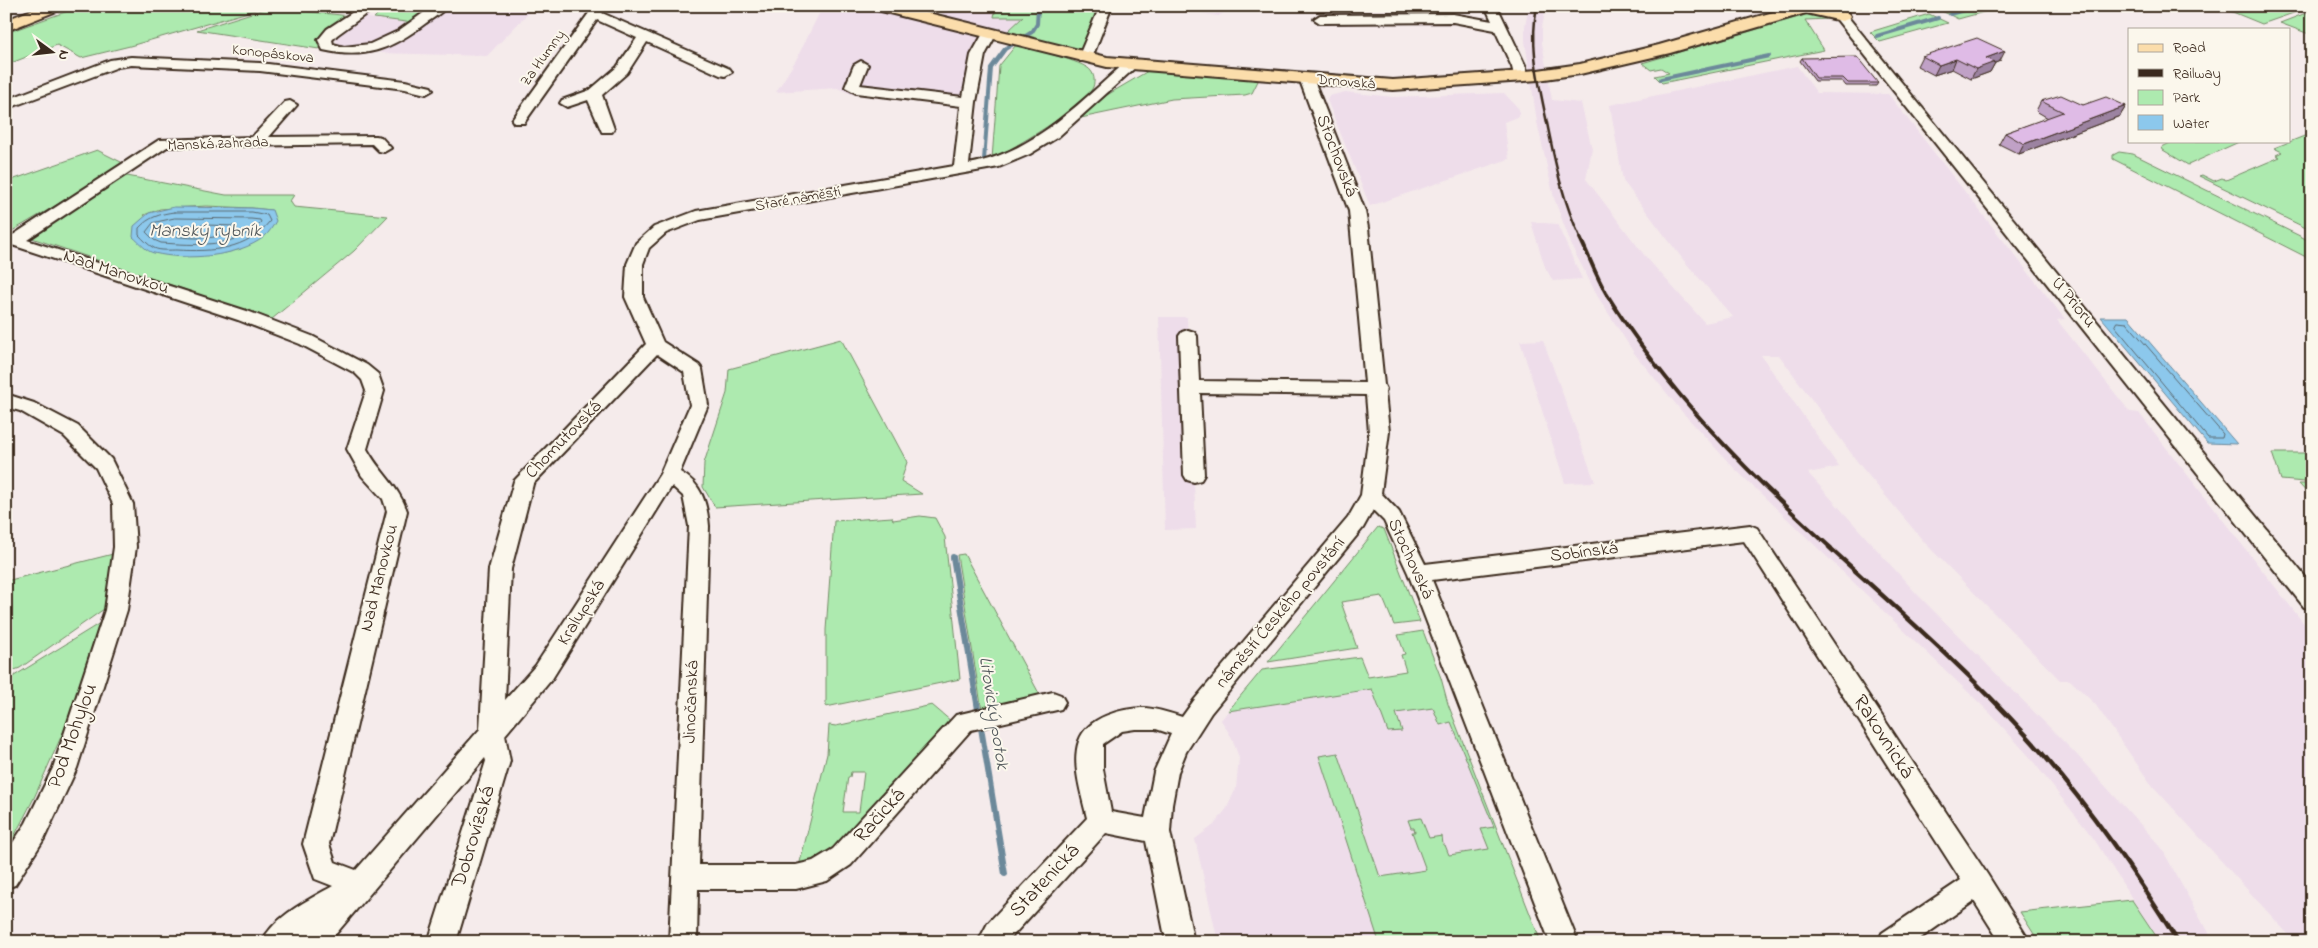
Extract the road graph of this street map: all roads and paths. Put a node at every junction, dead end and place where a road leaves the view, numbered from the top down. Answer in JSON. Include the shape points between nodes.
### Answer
{"nodes":[{"id":1,"x":56,"y":6,"type":"edge"},
{"id":2,"x":64,"y":6,"type":"edge"},
{"id":3,"x":371,"y":6,"type":"edge"},
{"id":4,"x":441,"y":6,"type":"edge"},
{"id":5,"x":879,"y":6,"type":"edge"},
{"id":6,"x":1106,"y":6,"type":"edge"},
{"id":7,"x":1491,"y":6,"type":"edge"},
{"id":8,"x":2304,"y":6,"type":"edge"},
{"id":9,"x":1810,"y":7,"type":"edge"},
{"id":10,"x":2312,"y":9,"type":"edge"},
{"id":11,"x":597,"y":10,"type":"edge"},
{"id":12,"x":1837,"y":11,"type":"edge"},
{"id":13,"x":1320,"y":19,"type":"dead end"},
{"id":14,"x":22,"y":20,"type":"junction"},
{"id":15,"x":6,"y":26,"type":"edge"},
{"id":16,"x":1500,"y":27,"type":"junction"},
{"id":17,"x":998,"y":35,"type":"junction"},
{"id":18,"x":644,"y":36,"type":"junction"},
{"id":19,"x":1085,"y":58,"type":"junction"},
{"id":20,"x":861,"y":65,"type":"dead end"},
{"id":21,"x":1131,"y":65,"type":"junction"},
{"id":22,"x":724,"y":72,"type":"dead end"},
{"id":23,"x":1520,"y":76,"type":"junction"},
{"id":24,"x":1306,"y":78,"type":"junction"},
{"id":25,"x":426,"y":90,"type":"dead end"},
{"id":26,"x":595,"y":93,"type":"junction"},
{"id":27,"x":969,"y":102,"type":"junction"},
{"id":28,"x":567,"y":103,"type":"dead end"},
{"id":29,"x":6,"y":105,"type":"edge"},
{"id":30,"x":290,"y":105,"type":"dead end"},
{"id":31,"x":518,"y":120,"type":"dead end"},
{"id":32,"x":607,"y":128,"type":"dead end"},
{"id":33,"x":256,"y":142,"type":"junction"},
{"id":34,"x":384,"y":148,"type":"dead end"},
{"id":35,"x":961,"y":170,"type":"junction"},
{"id":36,"x":11,"y":239,"type":"edge"},
{"id":37,"x":1188,"y":336,"type":"dead end"},
{"id":38,"x":655,"y":345,"type":"junction"},
{"id":39,"x":1190,"y":387,"type":"junction"},
{"id":40,"x":1377,"y":389,"type":"junction"},
{"id":41,"x":6,"y":400,"type":"edge"},
{"id":42,"x":669,"y":475,"type":"junction"},
{"id":43,"x":1194,"y":476,"type":"dead end"},
{"id":44,"x":1371,"y":495,"type":"junction"},
{"id":45,"x":1750,"y":533,"type":"joint"},
{"id":46,"x":1419,"y":573,"type":"junction"},
{"id":47,"x":2312,"y":601,"type":"edge"},
{"id":48,"x":1053,"y":702,"type":"dead end"},
{"id":49,"x":1186,"y":729,"type":"junction"},
{"id":50,"x":492,"y":732,"type":"junction"},
{"id":51,"x":1100,"y":821,"type":"junction"},
{"id":52,"x":1158,"y":832,"type":"junction"},
{"id":53,"x":6,"y":876,"type":"edge"},
{"id":54,"x":686,"y":877,"type":"junction"},
{"id":55,"x":1978,"y":883,"type":"junction"},
{"id":56,"x":361,"y":884,"type":"junction"},
{"id":57,"x":995,"y":937,"type":"edge"},
{"id":58,"x":276,"y":942,"type":"edge"},
{"id":59,"x":311,"y":942,"type":"edge"},
{"id":60,"x":442,"y":942,"type":"edge"},
{"id":61,"x":683,"y":942,"type":"edge"},
{"id":62,"x":1180,"y":942,"type":"edge"},
{"id":63,"x":1564,"y":942,"type":"edge"},
{"id":64,"x":1892,"y":942,"type":"edge"},
{"id":65,"x":2016,"y":942,"type":"edge"}],
"edges":[{"from":1,"to":14,"type":"main road"},
{"from":2,"to":14,"type":"main road"},
{"from":3,"to":4,"type":"street","via":[[332,32],[325,40],[328,47],[355,51],[383,45]]},
{"from":5,"to":17,"type":"main road","name":"Drnovská"},
{"from":6,"to":19,"type":"street"},
{"from":7,"to":16,"type":"street"},
{"from":8,"to":10,"type":"street"},
{"from":9,"to":12,"type":"main road"},
{"from":9,"to":23,"type":"main road","name":"Drnovská","via":[[1632,57]]},
{"from":11,"to":18,"type":"street","name":"Za Humny"},
{"from":11,"to":31,"type":"street","name":"Za Humny"},
{"from":12,"to":47,"type":"street","name":"U Prioru"},
{"from":13,"to":16,"type":"street","via":[[1379,14],[1452,18]]},
{"from":14,"to":15,"type":"main road"},
{"from":16,"to":23,"type":"street"},
{"from":17,"to":19,"type":"main road","name":"Drnovská"},
{"from":17,"to":27,"type":"street","via":[[978,55]]},
{"from":18,"to":22,"type":"street","name":"Za Humny"},
{"from":18,"to":26,"type":"street","via":[[622,70]]},
{"from":19,"to":21,"type":"main road","name":"Drnovská"},
{"from":20,"to":27,"type":"street","via":[[852,87],[856,89]]},
{"from":21,"to":24,"type":"main road","name":"Drnovská"},
{"from":21,"to":35,"type":"street","name":"Staré náměstí","via":[[1052,134],[1025,151],[994,164]]},
{"from":23,"to":24,"type":"main road","name":"Drnovská","via":[[1393,85]]},
{"from":24,"to":40,"type":"street","name":"Stochovská","via":[[1357,211]]},
{"from":25,"to":29,"type":"street","name":"Konopáskova","via":[[260,66],[131,61],[115,63]]},
{"from":26,"to":28,"type":"street"},
{"from":26,"to":32,"type":"street"},
{"from":27,"to":35,"type":"street"},
{"from":30,"to":33,"type":"street"},
{"from":33,"to":34,"type":"street","name":"Manská zahrada","via":[[376,140]]},
{"from":33,"to":36,"type":"street","name":"Manská zahrada","via":[[164,143]]},
{"from":35,"to":38,"type":"street","name":"Staré náměstí","via":[[696,216],[660,230],[642,246],[634,264],[634,297]]},
{"from":36,"to":56,"type":"street","name":"Nad Manovkou","via":[[270,326],[346,360],[371,378],[375,391],[357,449],[369,471],[392,496],[397,511],[316,844],[324,870]]},
{"from":37,"to":39,"type":"street"},
{"from":38,"to":42,"type":"street","name":"Kralupská","via":[[693,369],[700,405]]},
{"from":38,"to":50,"type":"street","name":"Chomutovská","via":[[524,481],[500,568]]},
{"from":39,"to":40,"type":"street"},
{"from":39,"to":43,"type":"street"},
{"from":40,"to":44,"type":"street","name":"Stochovská","via":[[1379,432]]},
{"from":41,"to":53,"type":"street","name":"Pod Mohylou","via":[[27,407],[71,431],[104,464],[123,504],[125,548],[116,610],[65,768],[35,831]]},
{"from":42,"to":50,"type":"street","name":"Kralupská","via":[[544,672]]},
{"from":42,"to":54,"type":"street","name":"Jinočanská","via":[[692,490],[699,526]]},
{"from":44,"to":46,"type":"street","name":"Stochovská","via":[[1392,517]]},
{"from":44,"to":49,"type":"street","name":"náměstí Českého povstání","via":[[1356,523]]},
{"from":45,"to":46,"type":"street","name":"Sobínská"},
{"from":45,"to":55,"type":"street","name":"Rakovnická"},
{"from":46,"to":63,"type":"street","name":"Stochovská"},
{"from":48,"to":54,"type":"street","name":"Račická","via":[[964,722],[842,857],[818,872],[796,877]]},
{"from":49,"to":51,"type":"street","via":[[1170,722],[1138,717],[1101,730],[1091,741],[1090,765]]},
{"from":49,"to":52,"type":"street","name":"náměstí Českého povstání","via":[[1166,772]]},
{"from":50,"to":56,"type":"street","name":"Kralupská"},
{"from":50,"to":60,"type":"street","name":"Dobrovízská","via":[[498,761]]},
{"from":51,"to":52,"type":"street"},
{"from":51,"to":57,"type":"street","name":"Statenická"},
{"from":52,"to":62,"type":"street","name":"náměstí Českého povstání"},
{"from":54,"to":61,"type":"street","name":"Jinočanská"},
{"from":55,"to":64,"type":"street"},
{"from":55,"to":65,"type":"street","name":"Rakovnická"},
{"from":56,"to":58,"type":"street","via":[[307,915]]},
{"from":56,"to":59,"type":"street","name":"Kralupská"}]}
